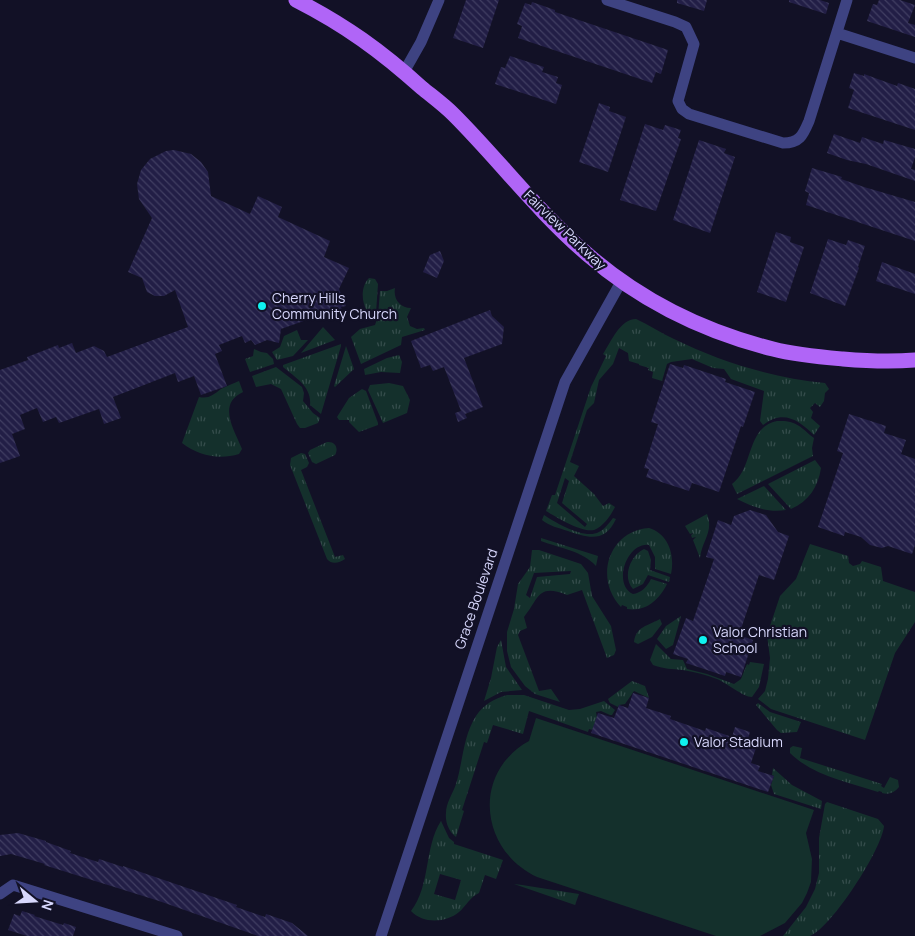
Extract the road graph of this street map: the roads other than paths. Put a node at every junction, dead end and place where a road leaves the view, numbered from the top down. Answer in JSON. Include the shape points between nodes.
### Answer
{"nodes":[{"id":1,"x":296,"y":0,"type":"edge"},
{"id":2,"x":439,"y":0,"type":"edge"},
{"id":3,"x":608,"y":0,"type":"edge"},
{"id":4,"x":848,"y":0,"type":"edge"},
{"id":5,"x":837,"y":33,"type":"junction"},
{"id":6,"x":915,"y":58,"type":"edge"},
{"id":7,"x":404,"y":72,"type":"junction"},
{"id":8,"x":622,"y":282,"type":"junction"},
{"id":9,"x":915,"y":360,"type":"edge"},
{"id":10,"x":0,"y":894,"type":"edge"},
{"id":11,"x":177,"y":936,"type":"edge"},
{"id":12,"x":381,"y":936,"type":"edge"}],
"edges":[{"from":1,"to":7,"type":"main road","name":"Fairview Parkway","via":[[376,48]]},
{"from":2,"to":7,"type":"street"},
{"from":3,"to":5,"type":"street","via":[[686,27],[694,44],[678,100],[689,114],[783,143],[797,141],[804,133]]},
{"from":4,"to":5,"type":"street"},
{"from":5,"to":6,"type":"street"},
{"from":7,"to":8,"type":"main road","name":"Fairview Parkway","via":[[453,114],[586,253]]},
{"from":8,"to":9,"type":"main road","name":"Fairview Parkway","via":[[660,306],[697,323],[774,350],[866,361]]},
{"from":8,"to":12,"type":"street","name":"Grace Boulevard","via":[[564,382]]},
{"from":10,"to":11,"type":"street","via":[[13,885]]}]}
